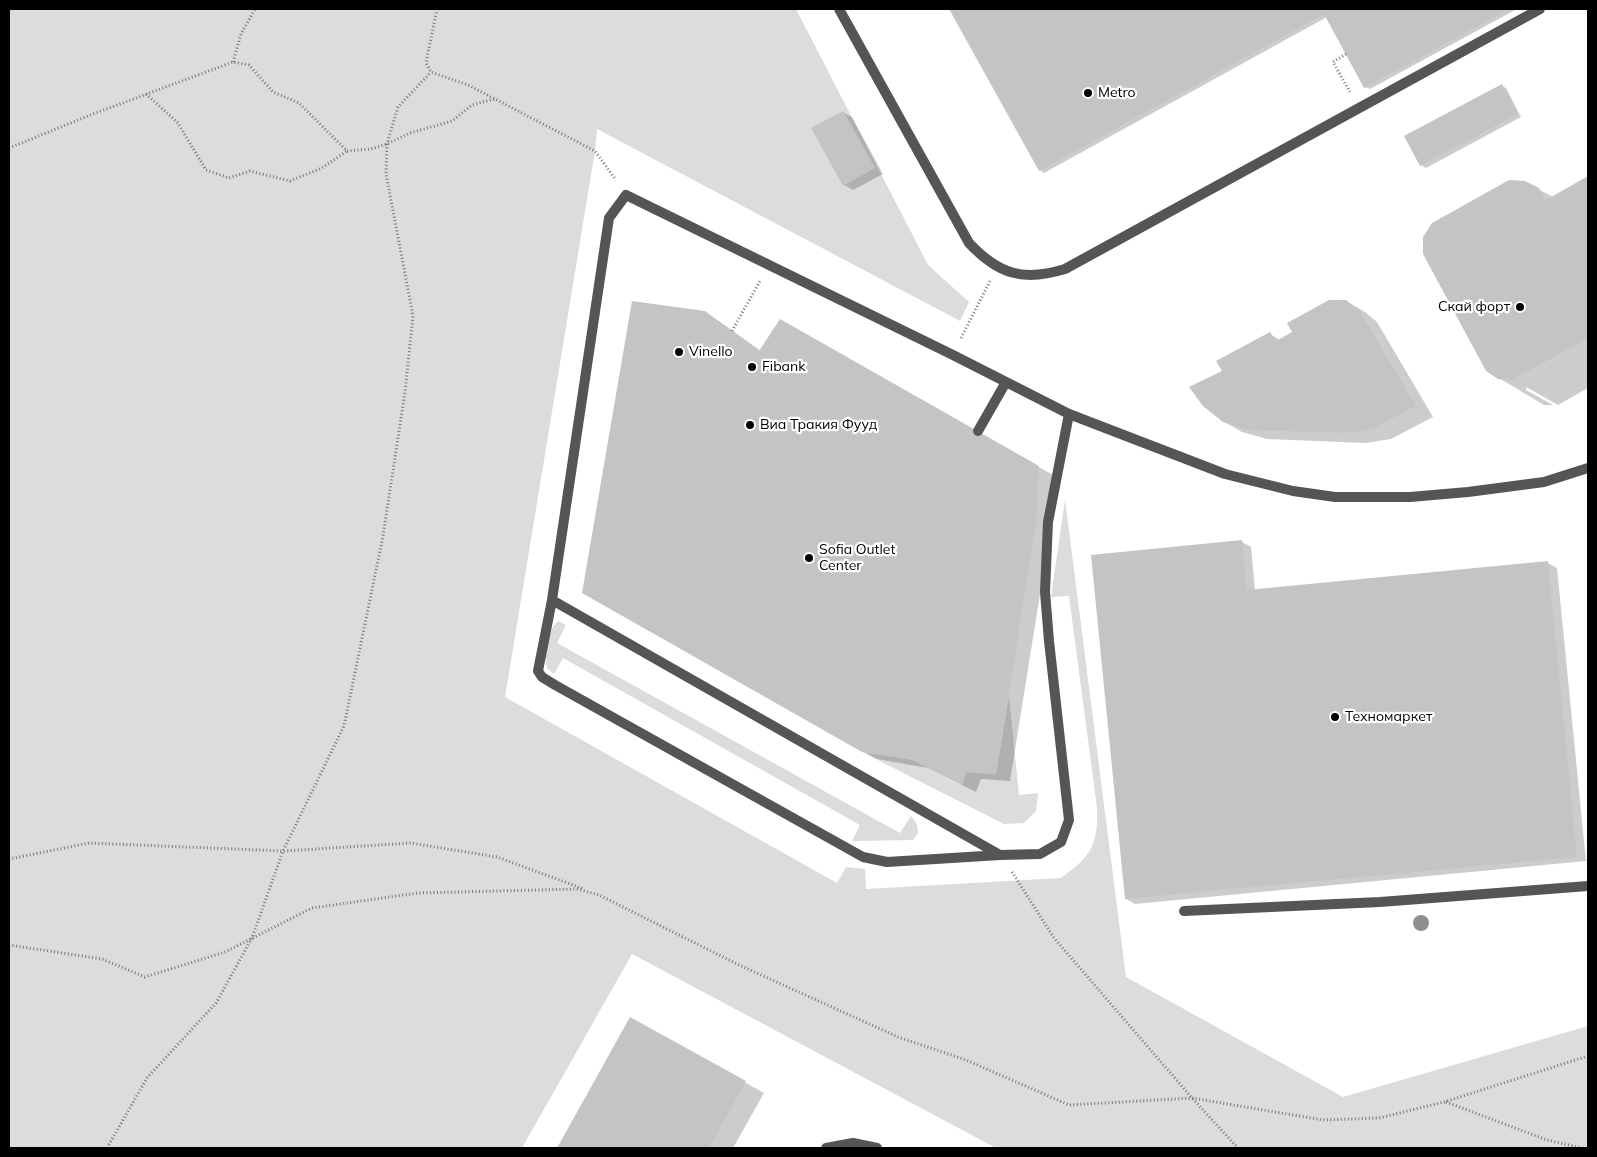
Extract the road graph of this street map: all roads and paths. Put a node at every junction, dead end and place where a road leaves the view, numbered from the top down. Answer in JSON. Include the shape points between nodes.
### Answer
{"nodes":[{"id":1,"x":255,"y":9,"type":"edge"},
{"id":2,"x":437,"y":9,"type":"edge"},
{"id":3,"x":839,"y":9,"type":"edge"},
{"id":4,"x":1540,"y":9,"type":"edge"},
{"id":5,"x":1346,"y":54,"type":"dead end"},
{"id":6,"x":233,"y":62,"type":"junction"},
{"id":7,"x":431,"y":72,"type":"junction"},
{"id":8,"x":146,"y":94,"type":"junction"},
{"id":9,"x":494,"y":99,"type":"junction"},
{"id":10,"x":1359,"y":108,"type":"junction"},
{"id":11,"x":388,"y":144,"type":"junction"},
{"id":12,"x":9,"y":148,"type":"edge"},
{"id":13,"x":347,"y":151,"type":"junction"},
{"id":14,"x":626,"y":195,"type":"junction"},
{"id":15,"x":769,"y":264,"type":"junction"},
{"id":16,"x":980,"y":302,"type":"dead end"},
{"id":17,"x":732,"y":331,"type":"dead end"},
{"id":18,"x":965,"y":332,"type":"dead end"},
{"id":19,"x":1006,"y":382,"type":"junction"},
{"id":20,"x":1070,"y":414,"type":"junction"},
{"id":21,"x":978,"y":431,"type":"dead end"},
{"id":22,"x":1588,"y":468,"type":"edge"},
{"id":23,"x":552,"y":600,"type":"junction"},
{"id":24,"x":284,"y":851,"type":"junction"},
{"id":25,"x":1000,"y":855,"type":"junction"},
{"id":26,"x":9,"y":859,"type":"edge"},
{"id":27,"x":1588,"y":886,"type":"edge"},
{"id":28,"x":599,"y":895,"type":"junction"},
{"id":29,"x":1184,"y":911,"type":"dead end"},
{"id":30,"x":252,"y":938,"type":"junction"},
{"id":31,"x":9,"y":945,"type":"edge"},
{"id":32,"x":1588,"y":1056,"type":"edge"},
{"id":33,"x":1192,"y":1098,"type":"junction"},
{"id":34,"x":1444,"y":1102,"type":"junction"},
{"id":35,"x":107,"y":1148,"type":"edge"},
{"id":36,"x":826,"y":1148,"type":"edge"},
{"id":37,"x":877,"y":1148,"type":"edge"},
{"id":38,"x":1238,"y":1148,"type":"edge"},
{"id":39,"x":1582,"y":1148,"type":"edge"}],
"edges":[{"from":1,"to":6,"type":"path","via":[[241,34]]},
{"from":2,"to":7,"type":"path","via":[[426,63]]},
{"from":3,"to":10,"type":"lane","via":[[968,243],[982,257],[1014,274],[1049,274],[1065,269]]},
{"from":4,"to":10,"type":"lane"},
{"from":5,"to":10,"type":"path","via":[[1333,62]]},
{"from":6,"to":8,"type":"path"},
{"from":6,"to":13,"type":"path","via":[[249,65],[273,92],[299,102]]},
{"from":7,"to":9,"type":"path","via":[[468,85]]},
{"from":7,"to":11,"type":"path","via":[[398,107]]},
{"from":8,"to":12,"type":"path"},
{"from":8,"to":13,"type":"path","via":[[178,123],[206,170],[229,178],[250,170],[290,182],[322,168]]},
{"from":9,"to":11,"type":"path","via":[[472,105],[452,121],[410,133]]},
{"from":9,"to":14,"type":"path","via":[[595,150]]},
{"from":11,"to":13,"type":"path"},
{"from":11,"to":24,"type":"path","via":[[386,174],[413,316],[405,392],[383,536],[344,726]]},
{"from":14,"to":15,"type":"lane"},
{"from":14,"to":23,"type":"lane","via":[[609,218]]},
{"from":15,"to":17,"type":"path"},
{"from":15,"to":19,"type":"lane"},
{"from":16,"to":18,"type":"path"},
{"from":19,"to":20,"type":"lane"},
{"from":19,"to":21,"type":"lane"},
{"from":20,"to":22,"type":"lane","via":[[1225,474],[1293,491],[1335,497],[1410,497],[1468,492],[1544,482]]},
{"from":20,"to":25,"type":"lane","via":[[1048,522],[1045,592],[1070,820],[1061,842],[1040,854]]},
{"from":23,"to":25,"type":"lane"},
{"from":23,"to":25,"type":"lane","via":[[538,671],[555,685],[862,857],[888,862]]},
{"from":24,"to":26,"type":"path","via":[[88,843]]},
{"from":24,"to":28,"type":"path","via":[[411,843],[497,858]]},
{"from":24,"to":30,"type":"path"},
{"from":25,"to":33,"type":"path","via":[[1054,938]]},
{"from":27,"to":29,"type":"lane","via":[[1380,902]]},
{"from":28,"to":30,"type":"path","via":[[577,890],[418,893],[312,908]]},
{"from":28,"to":33,"type":"path","via":[[737,964],[889,1033],[966,1060],[1069,1105]]},
{"from":30,"to":31,"type":"path","via":[[225,952],[145,977],[102,959]]},
{"from":30,"to":35,"type":"path","via":[[216,1003],[148,1078]]},
{"from":32,"to":34,"type":"path"},
{"from":33,"to":34,"type":"path","via":[[1323,1120],[1379,1118]]},
{"from":33,"to":38,"type":"path"},
{"from":34,"to":39,"type":"path","via":[[1547,1140]]},
{"from":36,"to":37,"type":"lane","via":[[853,1142]]}]}
